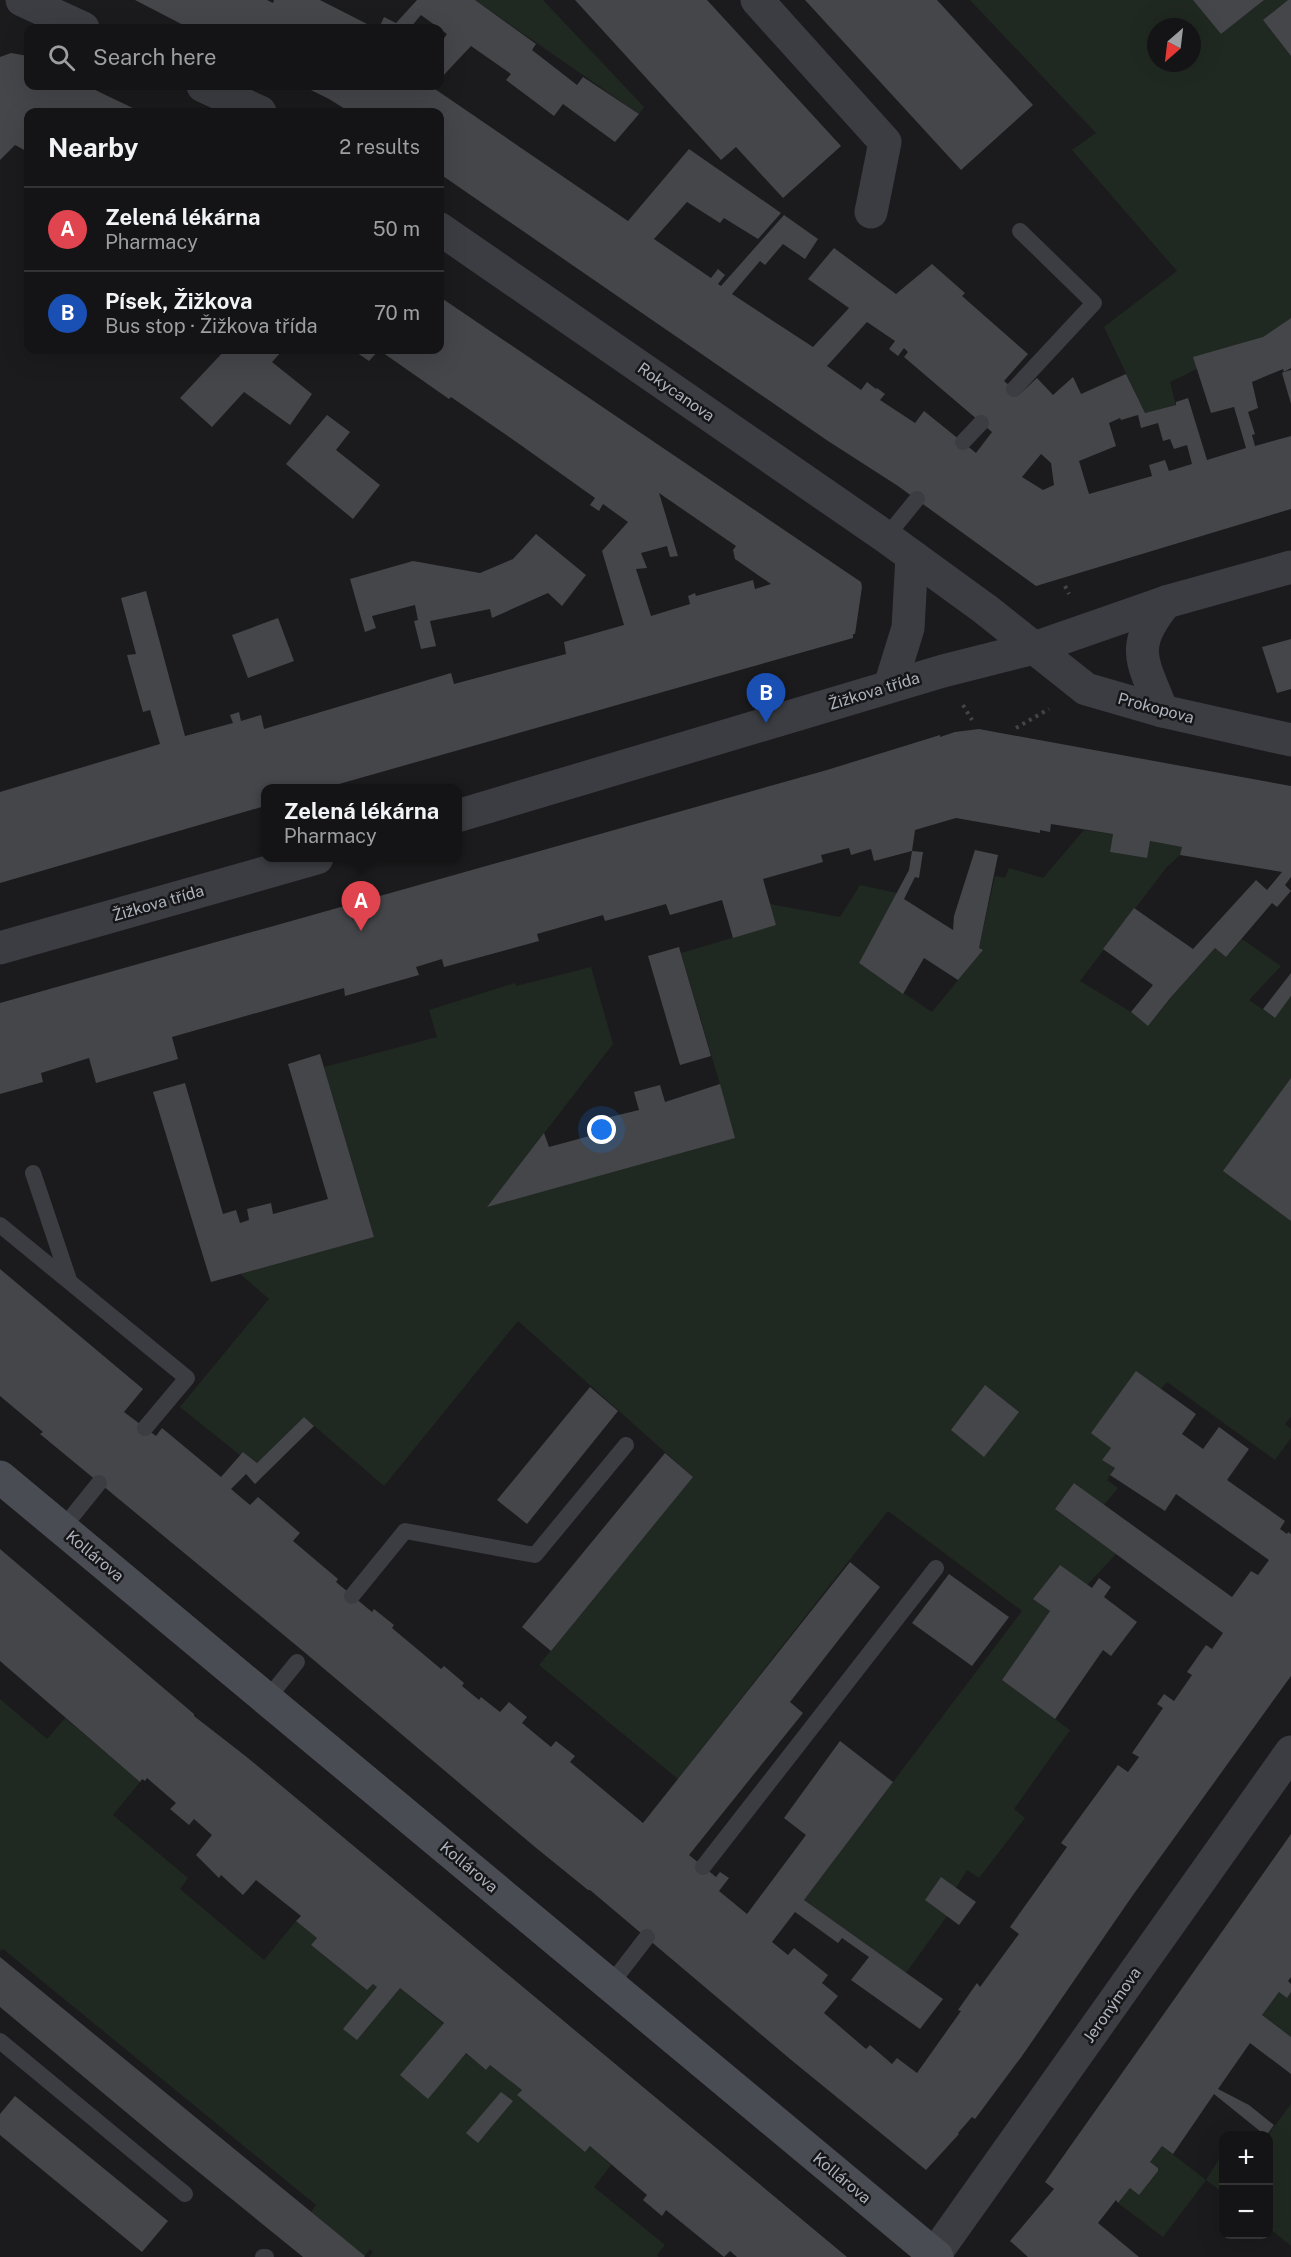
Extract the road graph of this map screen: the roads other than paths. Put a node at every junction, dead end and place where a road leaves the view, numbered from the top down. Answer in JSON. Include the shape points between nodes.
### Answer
{"nodes":[{"id":1,"x":22,"y":0,"type":"edge"},
{"id":2,"x":756,"y":0,"type":"edge"},
{"id":3,"x":73,"y":24,"type":"edge"},
{"id":4,"x":212,"y":90,"type":"edge"},
{"id":5,"x":251,"y":108,"type":"edge"},
{"id":6,"x":871,"y":212,"type":"dead end"},
{"id":7,"x":1020,"y":231,"type":"dead end"},
{"id":8,"x":444,"y":232,"type":"edge"},
{"id":9,"x":1014,"y":389,"type":"dead end"},
{"id":10,"x":981,"y":423,"type":"dead end"},
{"id":11,"x":963,"y":442,"type":"dead end"},
{"id":12,"x":917,"y":499,"type":"dead end"},
{"id":13,"x":886,"y":537,"type":"junction"},
{"id":14,"x":912,"y":556,"type":"junction"},
{"id":15,"x":1291,"y":567,"type":"edge"},
{"id":16,"x":1166,"y":602,"type":"junction"},
{"id":17,"x":1034,"y":648,"type":"junction"},
{"id":18,"x":890,"y":686,"type":"junction"},
{"id":19,"x":1162,"y":711,"type":"junction"},
{"id":20,"x":1291,"y":740,"type":"edge"},
{"id":21,"x":462,"y":814,"type":"edge"},
{"id":22,"x":303,"y":862,"type":"edge"},
{"id":23,"x":0,"y":948,"type":"edge"},
{"id":24,"x":33,"y":1173,"type":"dead end"},
{"id":25,"x":0,"y":1225,"type":"edge"},
{"id":26,"x":70,"y":1281,"type":"junction"},
{"id":27,"x":145,"y":1428,"type":"dead end"},
{"id":28,"x":626,"y":1445,"type":"dead end"},
{"id":29,"x":0,"y":1477,"type":"edge"},
{"id":30,"x":99,"y":1483,"type":"dead end"},
{"id":31,"x":63,"y":1529,"type":"junction"},
{"id":32,"x":936,"y":1568,"type":"dead end"},
{"id":33,"x":352,"y":1596,"type":"dead end"},
{"id":34,"x":297,"y":1662,"type":"dead end"},
{"id":35,"x":267,"y":1699,"type":"junction"},
{"id":36,"x":1291,"y":1752,"type":"edge"},
{"id":37,"x":702,"y":1867,"type":"dead end"},
{"id":38,"x":647,"y":1937,"type":"dead end"},
{"id":39,"x":610,"y":1985,"type":"junction"},
{"id":40,"x":0,"y":2041,"type":"edge"},
{"id":41,"x":185,"y":2194,"type":"dead end"},
{"id":42,"x":935,"y":2256,"type":"edge"}],
"edges":[{"from":1,"to":3,"type":"street"},
{"from":2,"to":6,"type":"street","via":[[885,141]]},
{"from":4,"to":5,"type":"street"},
{"from":7,"to":9,"type":"lane","via":[[1094,303]]},
{"from":8,"to":13,"type":"street","name":"Rokycanova"},
{"from":10,"to":11,"type":"lane"},
{"from":12,"to":13,"type":"lane"},
{"from":13,"to":14,"type":"street","name":"Rokycanova"},
{"from":14,"to":17,"type":"street","name":"Rokycanova"},
{"from":14,"to":18,"type":"street","via":[[908,627]]},
{"from":15,"to":16,"type":"street","name":"Žižkova třída"},
{"from":16,"to":17,"type":"street","name":"Žižkova třída"},
{"from":16,"to":19,"type":"street","via":[[1150,621],[1141,657]]},
{"from":17,"to":18,"type":"street","name":"Žižkova třída"},
{"from":17,"to":19,"type":"street","name":"Prokopova","via":[[1086,689]]},
{"from":18,"to":21,"type":"street","name":"Žižkova třída"},
{"from":19,"to":20,"type":"street","name":"Prokopova"},
{"from":22,"to":23,"type":"street","name":"Žižkova třída"},
{"from":24,"to":26,"type":"lane"},
{"from":25,"to":26,"type":"lane"},
{"from":26,"to":27,"type":"lane","via":[[187,1378]]},
{"from":28,"to":33,"type":"lane","via":[[535,1555],[405,1531]]},
{"from":29,"to":31,"type":"main road","name":"Kollárova"},
{"from":30,"to":31,"type":"lane"},
{"from":31,"to":35,"type":"main road","name":"Kollárova"},
{"from":32,"to":37,"type":"lane"},
{"from":34,"to":35,"type":"lane"},
{"from":35,"to":39,"type":"main road","name":"Kollárova"},
{"from":36,"to":42,"type":"street","name":"Jeronýmova"},
{"from":38,"to":39,"type":"lane"},
{"from":39,"to":42,"type":"main road","name":"Kollárova"},
{"from":40,"to":41,"type":"lane"}]}
